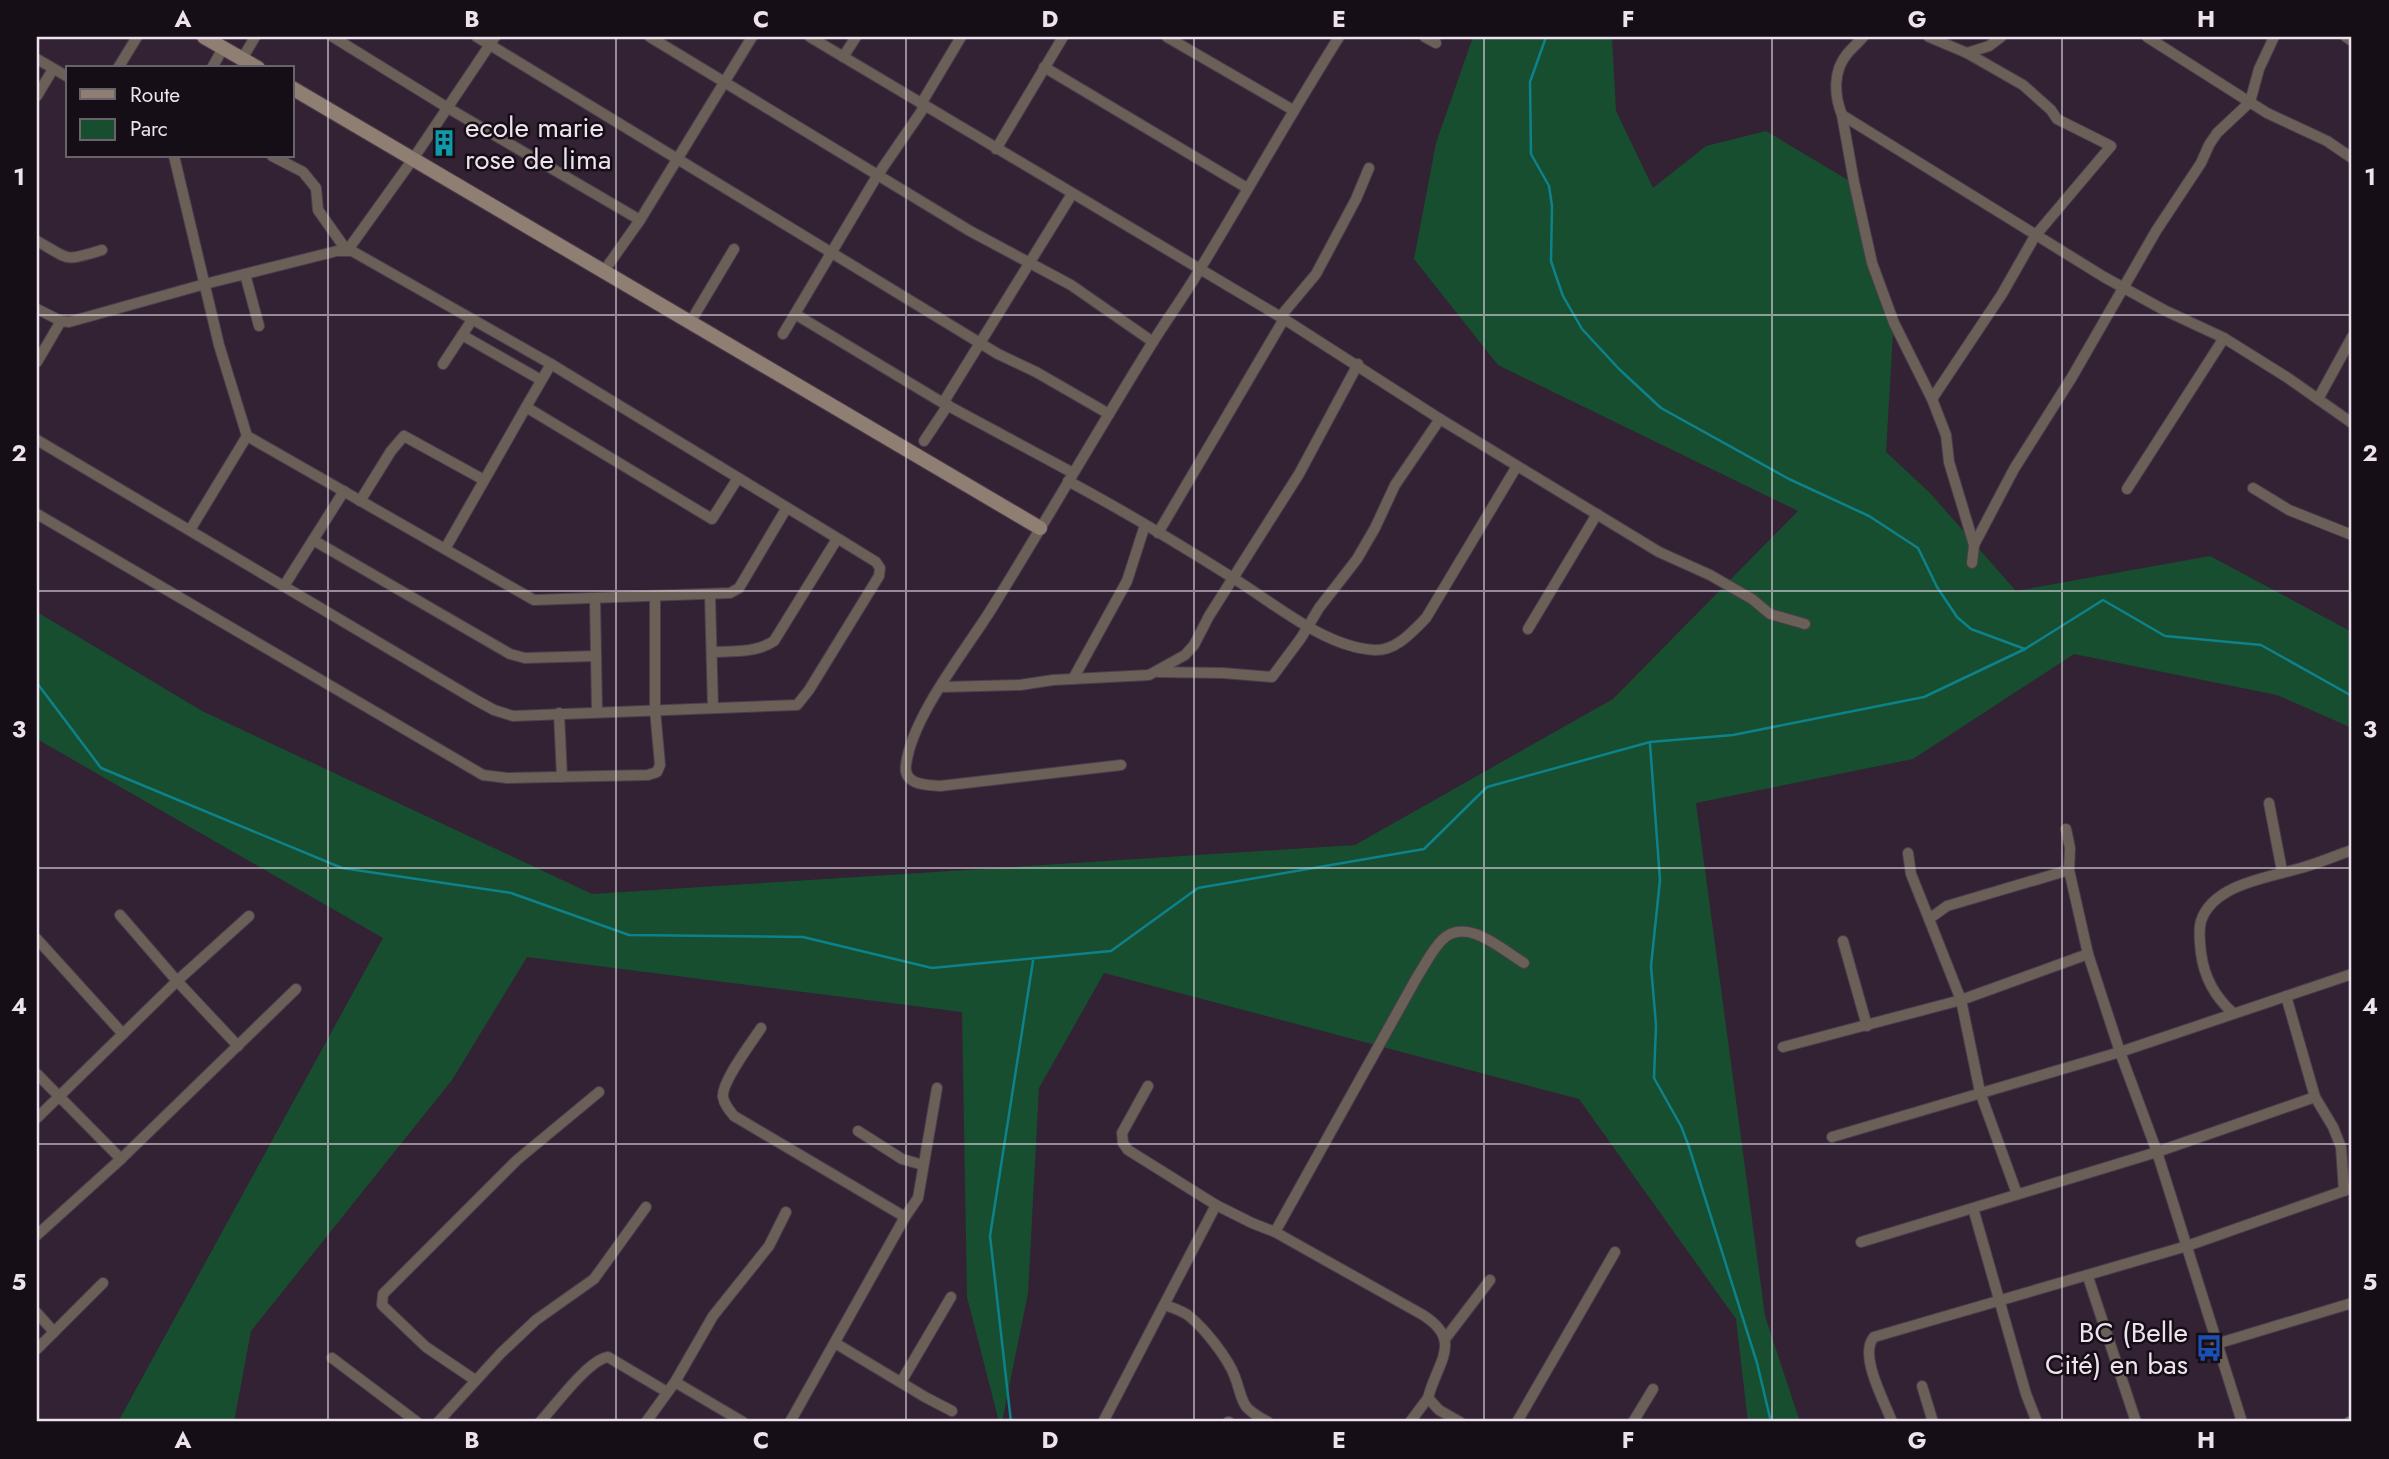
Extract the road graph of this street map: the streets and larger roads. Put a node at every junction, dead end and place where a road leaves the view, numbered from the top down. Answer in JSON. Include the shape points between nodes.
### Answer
{"nodes":[{"id":1,"x":137,"y":37,"type":"edge"},
{"id":2,"x":204,"y":37,"type":"edge"},
{"id":3,"x":255,"y":37,"type":"edge"},
{"id":4,"x":333,"y":37,"type":"edge"},
{"id":5,"x":477,"y":37,"type":"edge"},
{"id":6,"x":650,"y":37,"type":"edge"},
{"id":7,"x":752,"y":37,"type":"edge"},
{"id":8,"x":810,"y":37,"type":"edge"},
{"id":9,"x":856,"y":37,"type":"edge"},
{"id":10,"x":961,"y":37,"type":"edge"},
{"id":11,"x":1063,"y":37,"type":"edge"},
{"id":12,"x":1167,"y":37,"type":"edge"},
{"id":13,"x":1339,"y":37,"type":"edge"},
{"id":14,"x":1425,"y":37,"type":"edge"},
{"id":15,"x":1863,"y":37,"type":"edge"},
{"id":16,"x":1929,"y":37,"type":"edge"},
{"id":17,"x":2001,"y":37,"type":"edge"},
{"id":18,"x":2147,"y":37,"type":"edge"},
{"id":19,"x":2274,"y":37,"type":"edge"},
{"id":20,"x":2346,"y":37,"type":"edge"},
{"id":21,"x":492,"y":41,"type":"edge"},
{"id":22,"x":2352,"y":41,"type":"edge"},
{"id":23,"x":1436,"y":43,"type":"dead end"},
{"id":24,"x":223,"y":48,"type":"junction"},
{"id":25,"x":1967,"y":53,"type":"junction"},
{"id":26,"x":843,"y":57,"type":"junction"},
{"id":27,"x":37,"y":59,"type":"edge"},
{"id":28,"x":242,"y":59,"type":"junction"},
{"id":29,"x":119,"y":66,"type":"edge"},
{"id":30,"x":213,"y":66,"type":"edge"},
{"id":31,"x":254,"y":66,"type":"edge"},
{"id":32,"x":53,"y":68,"type":"junction"},
{"id":33,"x":1044,"y":68,"type":"junction"},
{"id":34,"x":66,"y":75,"type":"edge"},
{"id":35,"x":724,"y":83,"type":"junction"},
{"id":36,"x":294,"y":89,"type":"edge"},
{"id":37,"x":37,"y":96,"type":"edge"},
{"id":38,"x":2250,"y":102,"type":"junction"},
{"id":39,"x":923,"y":105,"type":"junction"},
{"id":40,"x":447,"y":108,"type":"junction"},
{"id":41,"x":1293,"y":110,"type":"junction"},
{"id":42,"x":1842,"y":114,"type":"junction"},
{"id":43,"x":996,"y":149,"type":"junction"},
{"id":44,"x":174,"y":158,"type":"edge"},
{"id":45,"x":276,"y":158,"type":"edge"},
{"id":46,"x":2352,"y":158,"type":"edge"},
{"id":47,"x":413,"y":159,"type":"junction"},
{"id":48,"x":677,"y":159,"type":"junction"},
{"id":49,"x":1368,"y":168,"type":"dead end"},
{"id":50,"x":877,"y":176,"type":"junction"},
{"id":51,"x":1247,"y":188,"type":"junction"},
{"id":52,"x":1072,"y":194,"type":"junction"},
{"id":53,"x":640,"y":220,"type":"junction"},
{"id":54,"x":2035,"y":236,"type":"junction"},
{"id":55,"x":37,"y":241,"type":"edge"},
{"id":56,"x":734,"y":248,"type":"dead end"},
{"id":57,"x":102,"y":250,"type":"dead end"},
{"id":58,"x":347,"y":251,"type":"junction"},
{"id":59,"x":832,"y":253,"type":"junction"},
{"id":60,"x":1031,"y":262,"type":"junction"},
{"id":61,"x":1200,"y":270,"type":"junction"},
{"id":62,"x":604,"y":271,"type":"junction"},
{"id":63,"x":245,"y":274,"type":"junction"},
{"id":64,"x":205,"y":284,"type":"junction"},
{"id":65,"x":2123,"y":288,"type":"junction"},
{"id":66,"x":37,"y":309,"type":"edge"},
{"id":67,"x":795,"y":314,"type":"junction"},
{"id":68,"x":1282,"y":318,"type":"junction"},
{"id":69,"x":472,"y":320,"type":"junction"},
{"id":70,"x":61,"y":321,"type":"junction"},
{"id":71,"x":691,"y":321,"type":"junction"},
{"id":72,"x":259,"y":327,"type":"dead end"},
{"id":73,"x":783,"y":334,"type":"dead end"},
{"id":74,"x":462,"y":335,"type":"junction"},
{"id":75,"x":2352,"y":337,"type":"edge"},
{"id":76,"x":2224,"y":338,"type":"junction"},
{"id":77,"x":1153,"y":342,"type":"junction"},
{"id":78,"x":980,"y":343,"type":"junction"},
{"id":79,"x":37,"y":362,"type":"edge"},
{"id":80,"x":443,"y":364,"type":"dead end"},
{"id":81,"x":551,"y":364,"type":"junction"},
{"id":82,"x":1357,"y":364,"type":"junction"},
{"id":83,"x":541,"y":380,"type":"junction"},
{"id":84,"x":1932,"y":399,"type":"junction"},
{"id":85,"x":2318,"y":399,"type":"junction"},
{"id":86,"x":946,"y":404,"type":"junction"},
{"id":87,"x":526,"y":407,"type":"junction"},
{"id":88,"x":1109,"y":414,"type":"junction"},
{"id":89,"x":1440,"y":419,"type":"junction"},
{"id":90,"x":2352,"y":423,"type":"edge"},
{"id":91,"x":247,"y":436,"type":"junction"},
{"id":92,"x":37,"y":440,"type":"edge"},
{"id":93,"x":924,"y":441,"type":"dead end"},
{"id":94,"x":1517,"y":466,"type":"junction"},
{"id":95,"x":1070,"y":477,"type":"junction"},
{"id":96,"x":738,"y":478,"type":"junction"},
{"id":97,"x":484,"y":480,"type":"junction"},
{"id":98,"x":2253,"y":488,"type":"dead end"},
{"id":99,"x":2127,"y":489,"type":"dead end"},
{"id":100,"x":344,"y":491,"type":"junction"},
{"id":101,"x":360,"y":501,"type":"junction"},
{"id":102,"x":786,"y":509,"type":"junction"},
{"id":103,"x":37,"y":514,"type":"edge"},
{"id":104,"x":1597,"y":514,"type":"junction"},
{"id":105,"x":1145,"y":525,"type":"junction"},
{"id":106,"x":1040,"y":528,"type":"junction"},
{"id":107,"x":190,"y":530,"type":"junction"},
{"id":108,"x":1158,"y":533,"type":"junction"},
{"id":109,"x":2352,"y":535,"type":"edge"},
{"id":110,"x":837,"y":538,"type":"junction"},
{"id":111,"x":313,"y":540,"type":"junction"},
{"id":112,"x":1974,"y":545,"type":"junction"},
{"id":113,"x":445,"y":550,"type":"junction"},
{"id":114,"x":1972,"y":563,"type":"dead end"},
{"id":115,"x":1233,"y":578,"type":"junction"},
{"id":116,"x":284,"y":586,"type":"junction"},
{"id":117,"x":710,"y":595,"type":"junction"},
{"id":118,"x":655,"y":597,"type":"junction"},
{"id":119,"x":595,"y":599,"type":"junction"},
{"id":120,"x":1805,"y":624,"type":"dead end"},
{"id":121,"x":1307,"y":626,"type":"junction"},
{"id":122,"x":1528,"y":629,"type":"dead end"},
{"id":123,"x":712,"y":652,"type":"junction"},
{"id":124,"x":596,"y":656,"type":"junction"},
{"id":125,"x":1158,"y":673,"type":"junction"},
{"id":126,"x":1073,"y":679,"type":"junction"},
{"id":127,"x":942,"y":687,"type":"junction"},
{"id":128,"x":713,"y":708,"type":"junction"},
{"id":129,"x":655,"y":710,"type":"junction"},
{"id":130,"x":597,"y":711,"type":"junction"},
{"id":131,"x":559,"y":713,"type":"junction"},
{"id":132,"x":1121,"y":765,"type":"dead end"},
{"id":133,"x":562,"y":777,"type":"junction"},
{"id":134,"x":2269,"y":803,"type":"dead end"},
{"id":135,"x":2066,"y":829,"type":"dead end"},
{"id":136,"x":2352,"y":850,"type":"edge"},
{"id":137,"x":1908,"y":853,"type":"dead end"},
{"id":138,"x":2069,"y":870,"type":"junction"},
{"id":139,"x":2282,"y":871,"type":"junction"},
{"id":140,"x":120,"y":915,"type":"dead end"},
{"id":141,"x":249,"y":916,"type":"dead end"},
{"id":142,"x":1928,"y":919,"type":"junction"},
{"id":143,"x":37,"y":939,"type":"edge"},
{"id":144,"x":1843,"y":941,"type":"dead end"},
{"id":145,"x":2088,"y":954,"type":"junction"},
{"id":146,"x":1524,"y":962,"type":"dead end"},
{"id":147,"x":2352,"y":975,"type":"edge"},
{"id":148,"x":177,"y":981,"type":"junction"},
{"id":149,"x":296,"y":989,"type":"dead end"},
{"id":150,"x":2286,"y":996,"type":"junction"},
{"id":151,"x":1961,"y":1000,"type":"junction"},
{"id":152,"x":2233,"y":1013,"type":"junction"},
{"id":153,"x":1867,"y":1026,"type":"junction"},
{"id":154,"x":761,"y":1028,"type":"dead end"},
{"id":155,"x":123,"y":1034,"type":"junction"},
{"id":156,"x":237,"y":1046,"type":"junction"},
{"id":157,"x":1783,"y":1047,"type":"dead end"},
{"id":158,"x":2120,"y":1052,"type":"junction"},
{"id":159,"x":37,"y":1074,"type":"edge"},
{"id":160,"x":1148,"y":1086,"type":"dead end"},
{"id":161,"x":937,"y":1088,"type":"dead end"},
{"id":162,"x":598,"y":1092,"type":"dead end"},
{"id":163,"x":1980,"y":1092,"type":"junction"},
{"id":164,"x":58,"y":1096,"type":"junction"},
{"id":165,"x":2315,"y":1097,"type":"junction"},
{"id":166,"x":37,"y":1118,"type":"edge"},
{"id":167,"x":858,"y":1131,"type":"dead end"},
{"id":168,"x":1832,"y":1137,"type":"dead end"},
{"id":169,"x":2157,"y":1152,"type":"junction"},
{"id":170,"x":121,"y":1159,"type":"junction"},
{"id":171,"x":923,"y":1165,"type":"junction"},
{"id":172,"x":2348,"y":1189,"type":"edge"},
{"id":173,"x":2017,"y":1194,"type":"junction"},
{"id":174,"x":1216,"y":1205,"type":"junction"},
{"id":175,"x":646,"y":1207,"type":"dead end"},
{"id":176,"x":1973,"y":1208,"type":"junction"},
{"id":177,"x":786,"y":1212,"type":"dead end"},
{"id":178,"x":905,"y":1217,"type":"junction"},
{"id":179,"x":1275,"y":1232,"type":"junction"},
{"id":180,"x":37,"y":1235,"type":"edge"},
{"id":181,"x":1861,"y":1242,"type":"dead end"},
{"id":182,"x":2187,"y":1246,"type":"junction"},
{"id":183,"x":1615,"y":1252,"type":"dead end"},
{"id":184,"x":2088,"y":1277,"type":"junction"},
{"id":185,"x":1490,"y":1280,"type":"dead end"},
{"id":186,"x":103,"y":1283,"type":"dead end"},
{"id":187,"x":951,"y":1297,"type":"dead end"},
{"id":188,"x":1999,"y":1300,"type":"junction"},
{"id":189,"x":2352,"y":1303,"type":"edge"},
{"id":190,"x":1165,"y":1305,"type":"junction"},
{"id":191,"x":37,"y":1313,"type":"edge"},
{"id":192,"x":54,"y":1332,"type":"junction"},
{"id":193,"x":1445,"y":1339,"type":"junction"},
{"id":194,"x":835,"y":1343,"type":"junction"},
{"id":195,"x":2216,"y":1344,"type":"junction"},
{"id":196,"x":37,"y":1349,"type":"edge"},
{"id":197,"x":332,"y":1358,"type":"dead end"},
{"id":198,"x":475,"y":1380,"type":"junction"},
{"id":199,"x":675,"y":1382,"type":"junction"},
{"id":200,"x":901,"y":1382,"type":"junction"},
{"id":201,"x":1922,"y":1386,"type":"dead end"},
{"id":202,"x":1653,"y":1389,"type":"dead end"},
{"id":203,"x":667,"y":1392,"type":"junction"},
{"id":204,"x":1428,"y":1398,"type":"junction"},
{"id":205,"x":951,"y":1411,"type":"dead end"},
{"id":206,"x":417,"y":1422,"type":"edge"},
{"id":207,"x":438,"y":1422,"type":"edge"},
{"id":208,"x":540,"y":1422,"type":"edge"},
{"id":209,"x":646,"y":1422,"type":"edge"},
{"id":210,"x":743,"y":1422,"type":"edge"},
{"id":211,"x":790,"y":1422,"type":"edge"},
{"id":212,"x":1103,"y":1422,"type":"edge"},
{"id":213,"x":1268,"y":1422,"type":"edge"},
{"id":214,"x":1410,"y":1422,"type":"edge"},
{"id":215,"x":1460,"y":1422,"type":"edge"},
{"id":216,"x":1517,"y":1422,"type":"edge"},
{"id":217,"x":1633,"y":1422,"type":"edge"},
{"id":218,"x":1892,"y":1422,"type":"edge"},
{"id":219,"x":1933,"y":1422,"type":"edge"},
{"id":220,"x":2037,"y":1422,"type":"edge"},
{"id":221,"x":2136,"y":1422,"type":"edge"},
{"id":222,"x":2242,"y":1422,"type":"edge"}],
"edges":[{"from":1,"to":29,"type":"street"},
{"from":2,"to":24,"type":"street"},
{"from":3,"to":28,"type":"street"},
{"from":4,"to":40,"type":"street"},
{"from":5,"to":21,"type":"street"},
{"from":6,"to":35,"type":"street"},
{"from":7,"to":35,"type":"street"},
{"from":8,"to":26,"type":"street"},
{"from":9,"to":26,"type":"street"},
{"from":10,"to":39,"type":"street"},
{"from":11,"to":33,"type":"street"},
{"from":12,"to":41,"type":"street"},
{"from":13,"to":41,"type":"street"},
{"from":14,"to":23,"type":"street"},
{"from":15,"to":42,"type":"street","via":[[1838,69],[1836,87]]},
{"from":16,"to":25,"type":"street"},
{"from":17,"to":25,"type":"street"},
{"from":18,"to":38,"type":"street"},
{"from":19,"to":38,"type":"street"},
{"from":20,"to":22,"type":"street"},
{"from":21,"to":40,"type":"street"},
{"from":21,"to":48,"type":"street"},
{"from":24,"to":28,"type":"street"},
{"from":24,"to":30,"type":"street"},
{"from":25,"to":54,"type":"street","via":[[2023,85],[2057,119],[2111,146]]},
{"from":26,"to":39,"type":"street"},
{"from":27,"to":32,"type":"street"},
{"from":28,"to":31,"type":"street"},
{"from":32,"to":34,"type":"street"},
{"from":32,"to":37,"type":"street"},
{"from":33,"to":43,"type":"street"},
{"from":33,"to":51,"type":"street"},
{"from":35,"to":48,"type":"street"},
{"from":35,"to":50,"type":"street"},
{"from":36,"to":47,"type":"street"},
{"from":38,"to":46,"type":"street"},
{"from":38,"to":65,"type":"street","via":[[2217,133]]},
{"from":39,"to":43,"type":"street"},
{"from":39,"to":50,"type":"street"},
{"from":40,"to":47,"type":"street"},
{"from":40,"to":53,"type":"street"},
{"from":41,"to":51,"type":"street"},
{"from":42,"to":54,"type":"street"},
{"from":42,"to":84,"type":"street","via":[[1872,263],[1894,323]]},
{"from":43,"to":52,"type":"street"},
{"from":44,"to":64,"type":"street"},
{"from":45,"to":58,"type":"street","via":[[303,172],[316,188],[318,210]]},
{"from":47,"to":58,"type":"street"},
{"from":47,"to":62,"type":"street"},
{"from":48,"to":53,"type":"street"},
{"from":48,"to":59,"type":"street"},
{"from":49,"to":68,"type":"street","via":[[1316,274]]},
{"from":50,"to":59,"type":"street"},
{"from":50,"to":60,"type":"street"},
{"from":51,"to":61,"type":"street"},
{"from":52,"to":60,"type":"street"},
{"from":52,"to":61,"type":"street"},
{"from":53,"to":62,"type":"street"},
{"from":54,"to":65,"type":"street"},
{"from":54,"to":84,"type":"street"},
{"from":55,"to":57,"type":"street","via":[[72,259]]},
{"from":56,"to":71,"type":"street"},
{"from":58,"to":63,"type":"street"},
{"from":58,"to":69,"type":"street","via":[[371,260]]},
{"from":59,"to":67,"type":"street"},
{"from":59,"to":78,"type":"street"},
{"from":60,"to":77,"type":"street"},
{"from":60,"to":78,"type":"street"},
{"from":61,"to":68,"type":"street"},
{"from":61,"to":77,"type":"street"},
{"from":62,"to":71,"type":"street"},
{"from":63,"to":64,"type":"street"},
{"from":63,"to":72,"type":"street"},
{"from":64,"to":70,"type":"street"},
{"from":64,"to":91,"type":"street"},
{"from":65,"to":76,"type":"street"},
{"from":65,"to":112,"type":"street","via":[[2014,468]]},
{"from":66,"to":70,"type":"street"},
{"from":67,"to":73,"type":"street"},
{"from":67,"to":86,"type":"street"},
{"from":68,"to":82,"type":"street"},
{"from":68,"to":108,"type":"street"},
{"from":69,"to":74,"type":"street"},
{"from":69,"to":81,"type":"street"},
{"from":70,"to":79,"type":"street"},
{"from":71,"to":106,"type":"street"},
{"from":74,"to":80,"type":"street"},
{"from":74,"to":83,"type":"street"},
{"from":75,"to":85,"type":"street"},
{"from":76,"to":85,"type":"street"},
{"from":76,"to":99,"type":"street"},
{"from":77,"to":88,"type":"street"},
{"from":78,"to":86,"type":"street"},
{"from":78,"to":88,"type":"street"},
{"from":81,"to":83,"type":"street"},
{"from":81,"to":96,"type":"street"},
{"from":82,"to":89,"type":"street"},
{"from":82,"to":115,"type":"street","via":[[1299,474]]},
{"from":83,"to":87,"type":"street"},
{"from":84,"to":112,"type":"street","via":[[1946,435],[1949,462]]},
{"from":85,"to":90,"type":"street"},
{"from":86,"to":93,"type":"street"},
{"from":86,"to":95,"type":"street"},
{"from":87,"to":96,"type":"street","via":[[712,519]]},
{"from":87,"to":97,"type":"street"},
{"from":88,"to":95,"type":"street"},
{"from":89,"to":94,"type":"street"},
{"from":89,"to":121,"type":"street","via":[[1395,485],[1357,559]]},
{"from":91,"to":100,"type":"street"},
{"from":91,"to":107,"type":"street"},
{"from":92,"to":107,"type":"street"},
{"from":94,"to":104,"type":"street"},
{"from":94,"to":121,"type":"street","via":[[1426,618],[1409,635],[1389,649],[1373,650],[1332,639]]},
{"from":95,"to":105,"type":"street"},
{"from":95,"to":106,"type":"street"},
{"from":96,"to":102,"type":"street"},
{"from":97,"to":101,"type":"street","via":[[404,436]]},
{"from":97,"to":113,"type":"street"},
{"from":98,"to":109,"type":"street","via":[[2290,510]]},
{"from":100,"to":101,"type":"street"},
{"from":100,"to":111,"type":"street"},
{"from":101,"to":113,"type":"street"},
{"from":102,"to":110,"type":"street"},
{"from":102,"to":117,"type":"street","via":[[739,588]]},
{"from":103,"to":133,"type":"street","via":[[474,771],[507,778]]},
{"from":104,"to":120,"type":"street","via":[[1659,552],[1710,575],[1770,614]]},
{"from":104,"to":122,"type":"street"},
{"from":105,"to":108,"type":"street"},
{"from":105,"to":126,"type":"street","via":[[1128,581]]},
{"from":106,"to":127,"type":"street"},
{"from":107,"to":116,"type":"street"},
{"from":108,"to":115,"type":"street"},
{"from":110,"to":123,"type":"street","via":[[774,641],[750,650]]},
{"from":110,"to":128,"type":"street","via":[[876,562],[879,576],[805,696],[797,705]]},
{"from":111,"to":116,"type":"street"},
{"from":111,"to":124,"type":"street","via":[[510,654],[525,658]]},
{"from":112,"to":114,"type":"street"},
{"from":113,"to":119,"type":"street","via":[[534,600]]},
{"from":115,"to":121,"type":"street"},
{"from":115,"to":125,"type":"street","via":[[1194,645]]},
{"from":116,"to":131,"type":"street","via":[[494,710],[513,716]]},
{"from":117,"to":118,"type":"street"},
{"from":117,"to":123,"type":"street"},
{"from":118,"to":119,"type":"street"},
{"from":118,"to":129,"type":"street"},
{"from":119,"to":124,"type":"street"},
{"from":121,"to":125,"type":"street","via":[[1272,677]]},
{"from":123,"to":128,"type":"street"},
{"from":124,"to":130,"type":"street"},
{"from":125,"to":126,"type":"street"},
{"from":126,"to":127,"type":"street"},
{"from":127,"to":132,"type":"street","via":[[911,744],[906,765],[911,781],[940,786]]},
{"from":128,"to":129,"type":"street"},
{"from":129,"to":130,"type":"street"},
{"from":129,"to":133,"type":"street","via":[[657,772]]},
{"from":130,"to":131,"type":"street"},
{"from":131,"to":133,"type":"street"},
{"from":134,"to":139,"type":"street"},
{"from":135,"to":138,"type":"street"},
{"from":136,"to":139,"type":"street"},
{"from":137,"to":142,"type":"street"},
{"from":138,"to":142,"type":"street","via":[[1947,906]]},
{"from":138,"to":145,"type":"street"},
{"from":139,"to":152,"type":"street","via":[[2226,893],[2201,921],[2202,961],[2210,985]]},
{"from":140,"to":148,"type":"street"},
{"from":141,"to":148,"type":"street"},
{"from":142,"to":151,"type":"street"},
{"from":143,"to":155,"type":"street"},
{"from":144,"to":153,"type":"street"},
{"from":145,"to":151,"type":"street"},
{"from":145,"to":158,"type":"street"},
{"from":146,"to":179,"type":"street","via":[[1462,930],[1441,941]]},
{"from":147,"to":150,"type":"street"},
{"from":148,"to":155,"type":"street"},
{"from":148,"to":156,"type":"street"},
{"from":149,"to":156,"type":"street"},
{"from":150,"to":152,"type":"street"},
{"from":150,"to":165,"type":"street"},
{"from":151,"to":153,"type":"street"},
{"from":151,"to":163,"type":"street"},
{"from":152,"to":158,"type":"street"},
{"from":153,"to":157,"type":"street"},
{"from":154,"to":178,"type":"street","via":[[727,1083],[722,1095],[726,1106],[734,1116]]},
{"from":155,"to":164,"type":"street"},
{"from":156,"to":170,"type":"street"},
{"from":158,"to":163,"type":"street"},
{"from":158,"to":169,"type":"street"},
{"from":159,"to":164,"type":"street"},
{"from":160,"to":174,"type":"street","via":[[1122,1133],[1123,1143]]},
{"from":161,"to":171,"type":"street"},
{"from":162,"to":198,"type":"street","via":[[517,1160],[383,1294],[382,1304],[426,1346]]},
{"from":163,"to":168,"type":"street"},
{"from":163,"to":173,"type":"street"},
{"from":164,"to":166,"type":"street"},
{"from":164,"to":170,"type":"street"},
{"from":165,"to":169,"type":"street"},
{"from":165,"to":172,"type":"street","via":[[2341,1147]]},
{"from":167,"to":171,"type":"street","via":[[902,1160]]},
{"from":169,"to":173,"type":"street"},
{"from":169,"to":182,"type":"street"},
{"from":170,"to":180,"type":"street"},
{"from":171,"to":178,"type":"street","via":[[918,1198]]},
{"from":172,"to":182,"type":"street"},
{"from":173,"to":176,"type":"street"},
{"from":174,"to":179,"type":"street"},
{"from":174,"to":190,"type":"street"},
{"from":175,"to":198,"type":"street","via":[[594,1279],[536,1320]]},
{"from":176,"to":181,"type":"street"},
{"from":176,"to":188,"type":"street"},
{"from":177,"to":199,"type":"street","via":[[769,1246],[712,1315]]},
{"from":178,"to":194,"type":"street"},
{"from":179,"to":193,"type":"street","via":[[1432,1321]]},
{"from":182,"to":184,"type":"street"},
{"from":182,"to":195,"type":"street"},
{"from":183,"to":216,"type":"street"},
{"from":184,"to":188,"type":"street"},
{"from":184,"to":221,"type":"street"},
{"from":185,"to":193,"type":"street"},
{"from":186,"to":192,"type":"street"},
{"from":187,"to":200,"type":"street"},
{"from":188,"to":218,"type":"street","via":[[1870,1342],[1870,1365]]},
{"from":188,"to":220,"type":"street"},
{"from":189,"to":195,"type":"street"},
{"from":190,"to":212,"type":"street"},
{"from":190,"to":213,"type":"street","via":[[1188,1315],[1211,1339],[1235,1376],[1239,1396],[1250,1412]]},
{"from":191,"to":192,"type":"street"},
{"from":192,"to":196,"type":"street"},
{"from":193,"to":204,"type":"street","via":[[1444,1358]]},
{"from":194,"to":200,"type":"street"},
{"from":194,"to":211,"type":"street"},
{"from":195,"to":222,"type":"street"},
{"from":197,"to":206,"type":"street"},
{"from":198,"to":207,"type":"street"},
{"from":199,"to":203,"type":"street"},
{"from":199,"to":210,"type":"street"},
{"from":200,"to":205,"type":"street"},
{"from":201,"to":219,"type":"street"},
{"from":202,"to":217,"type":"street"},
{"from":203,"to":208,"type":"street","via":[[603,1357]]},
{"from":203,"to":209,"type":"street"},
{"from":204,"to":214,"type":"street"},
{"from":204,"to":215,"type":"street"}]}
